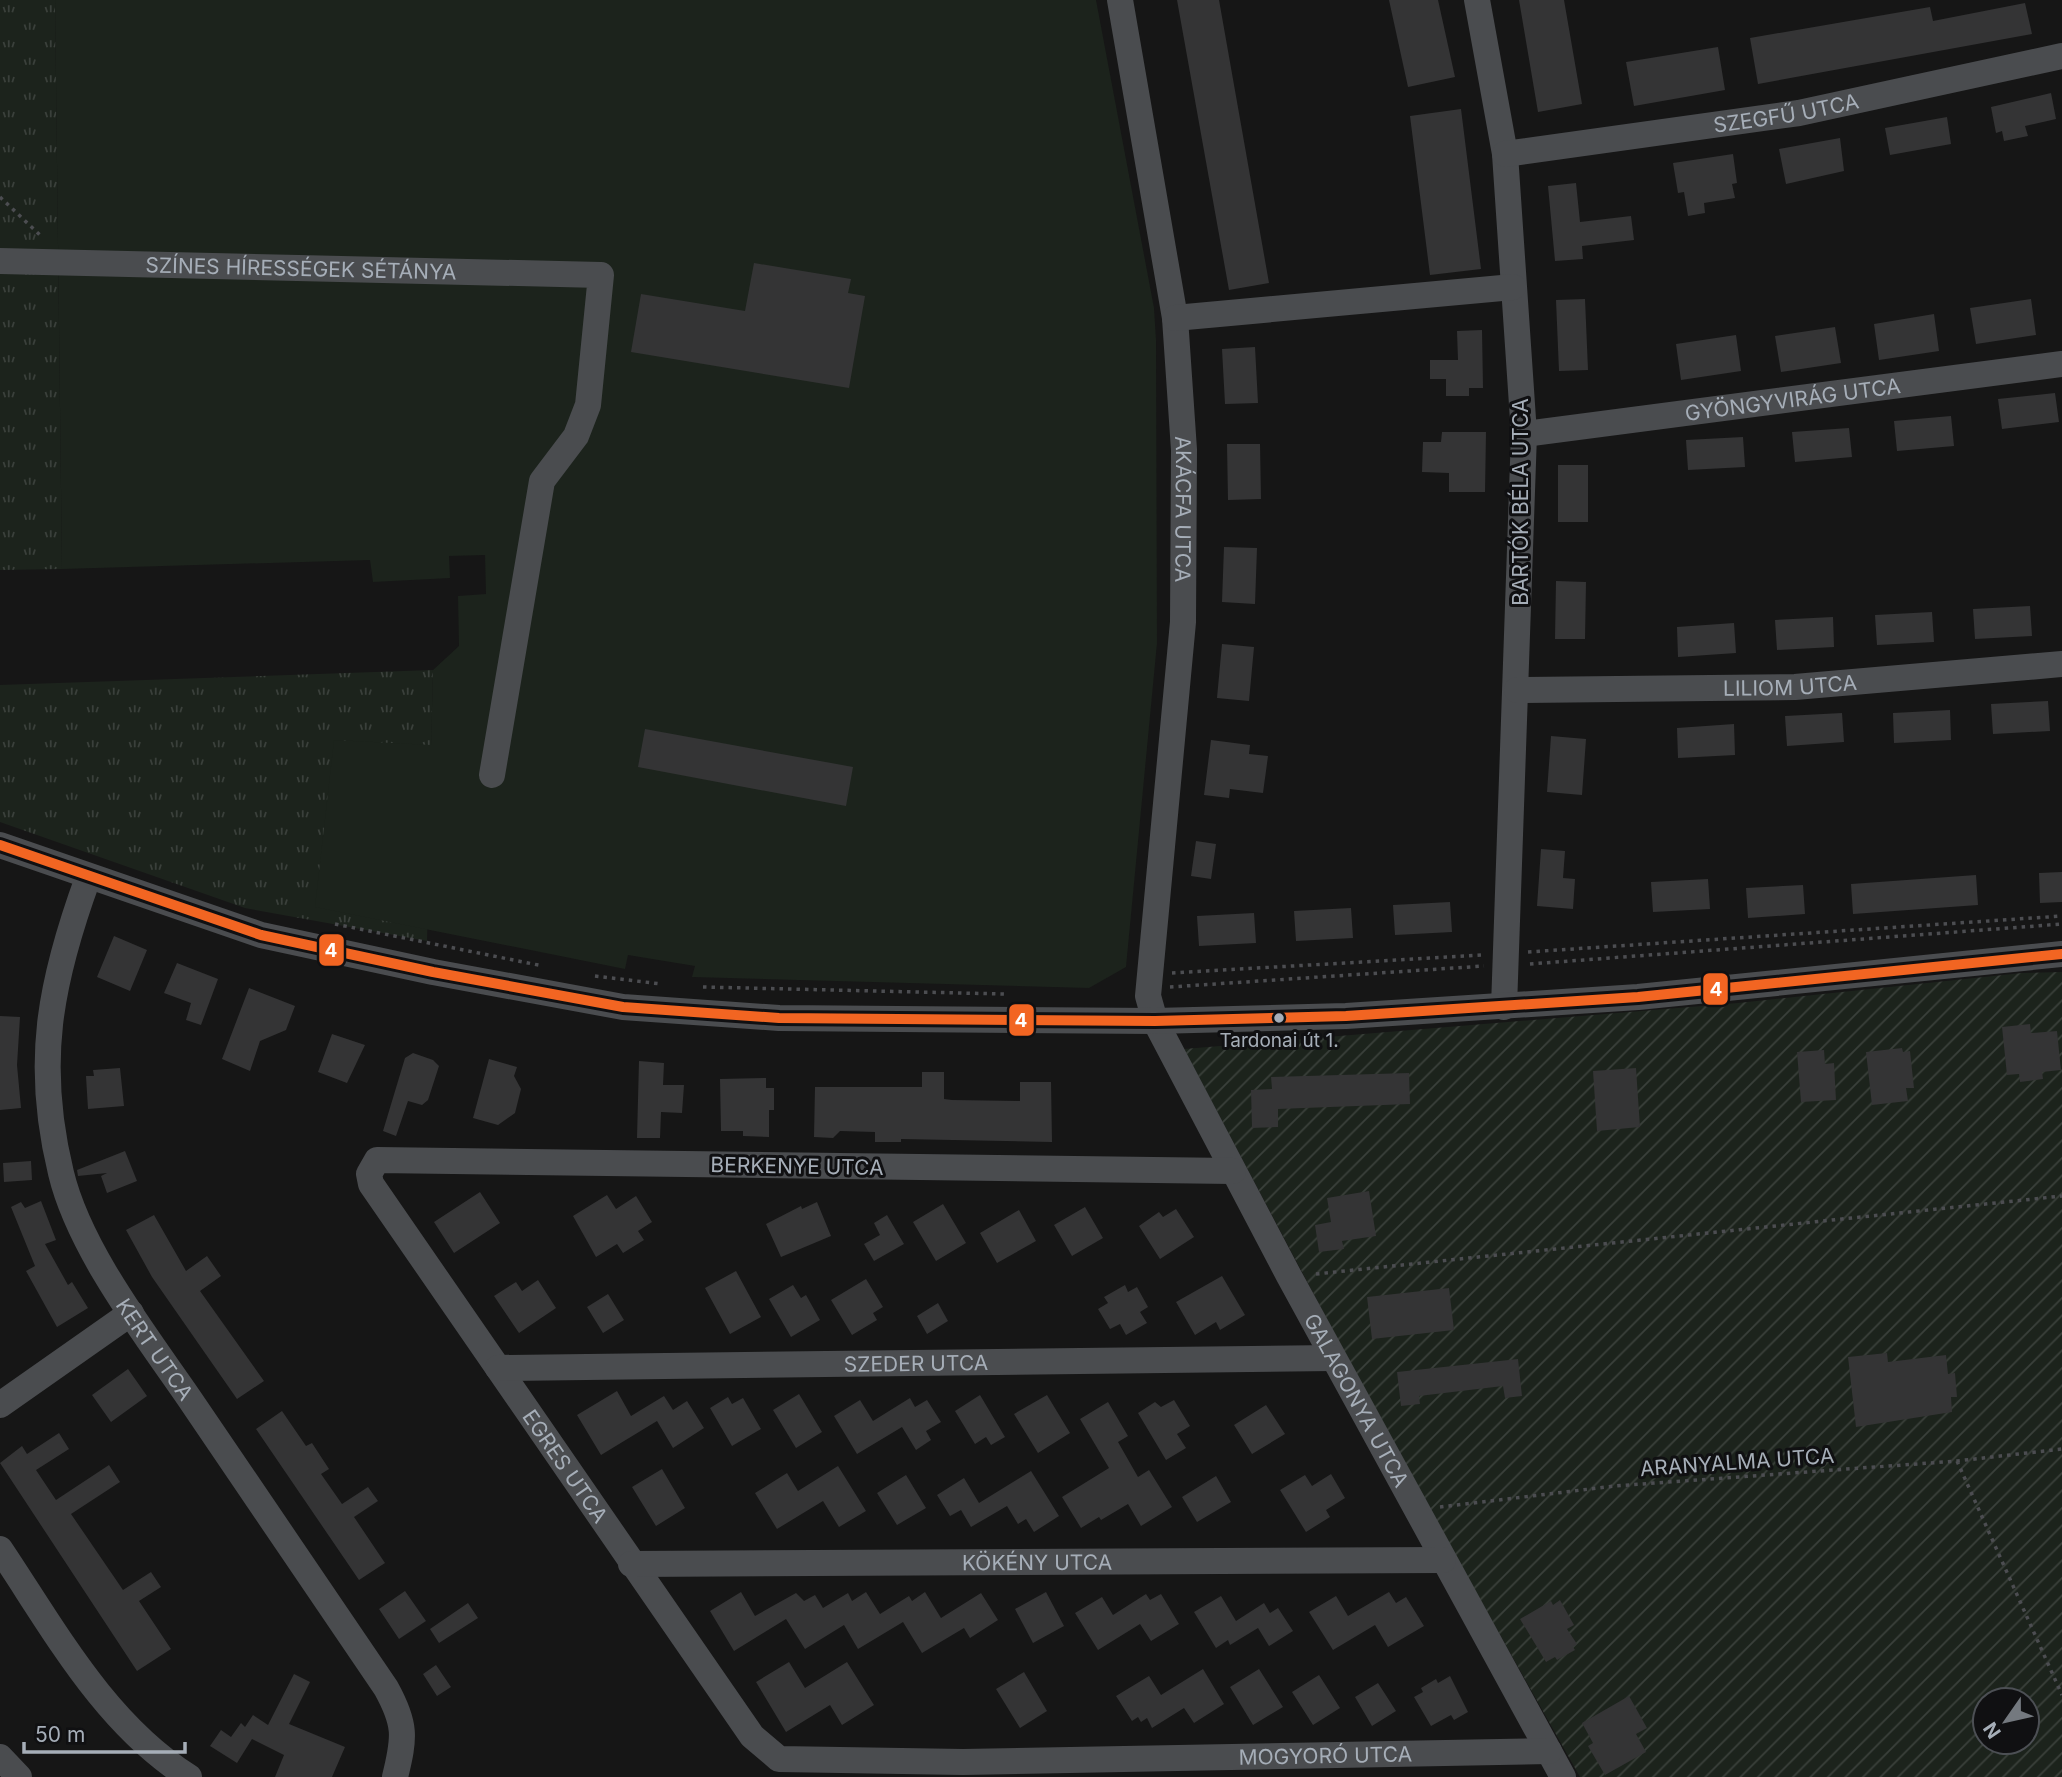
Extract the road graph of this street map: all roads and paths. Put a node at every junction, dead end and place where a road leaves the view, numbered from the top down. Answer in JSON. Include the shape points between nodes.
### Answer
{"nodes":[{"id":1,"x":1120,"y":0,"type":"edge"},
{"id":2,"x":1477,"y":0,"type":"edge"},
{"id":3,"x":2062,"y":57,"type":"edge"},
{"id":4,"x":1504,"y":155,"type":"junction"},
{"id":5,"x":0,"y":197,"type":"edge"},
{"id":6,"x":0,"y":261,"type":"edge"},
{"id":7,"x":66,"y":261,"type":"junction"},
{"id":8,"x":1513,"y":287,"type":"junction"},
{"id":9,"x":1175,"y":318,"type":"junction"},
{"id":10,"x":2062,"y":364,"type":"edge"},
{"id":11,"x":1524,"y":434,"type":"junction"},
{"id":12,"x":2062,"y":664,"type":"edge"},
{"id":13,"x":1517,"y":690,"type":"junction"},
{"id":14,"x":492,"y":775,"type":"dead end"},
{"id":15,"x":0,"y":845,"type":"edge"},
{"id":16,"x":88,"y":878,"type":"junction"},
{"id":17,"x":2062,"y":916,"type":"edge"},
{"id":18,"x":327,"y":923,"type":"dead end"},
{"id":19,"x":2062,"y":924,"type":"edge"},
{"id":20,"x":2062,"y":954,"type":"edge"},
{"id":21,"x":1506,"y":959,"type":"junction"},
{"id":22,"x":556,"y":968,"type":"dead end"},
{"id":23,"x":594,"y":975,"type":"dead end"},
{"id":24,"x":667,"y":984,"type":"dead end"},
{"id":25,"x":692,"y":986,"type":"dead end"},
{"id":26,"x":1013,"y":994,"type":"dead end"},
{"id":27,"x":1150,"y":997,"type":"junction"},
{"id":28,"x":1504,"y":1007,"type":"junction"},
{"id":29,"x":1233,"y":1171,"type":"junction"},
{"id":30,"x":369,"y":1174,"type":"joint"},
{"id":31,"x":2062,"y":1196,"type":"edge"},
{"id":32,"x":1289,"y":1276,"type":"junction"},
{"id":33,"x":131,"y":1313,"type":"junction"},
{"id":34,"x":1333,"y":1358,"type":"junction"},
{"id":35,"x":498,"y":1368,"type":"junction"},
{"id":36,"x":0,"y":1405,"type":"edge"},
{"id":37,"x":2062,"y":1449,"type":"edge"},
{"id":38,"x":1956,"y":1461,"type":"junction"},
{"id":39,"x":1415,"y":1510,"type":"junction"},
{"id":40,"x":0,"y":1549,"type":"edge"},
{"id":41,"x":1443,"y":1559,"type":"junction"},
{"id":42,"x":631,"y":1564,"type":"junction"},
{"id":43,"x":2062,"y":1695,"type":"edge"},
{"id":44,"x":1549,"y":1751,"type":"junction"},
{"id":45,"x":768,"y":1752,"type":"joint"},
{"id":46,"x":0,"y":1757,"type":"edge"},
{"id":47,"x":969,"y":1770,"type":"edge"},
{"id":48,"x":19,"y":1777,"type":"edge"},
{"id":49,"x":189,"y":1777,"type":"edge"},
{"id":50,"x":395,"y":1777,"type":"edge"},
{"id":51,"x":1563,"y":1777,"type":"edge"}],
"edges":[{"from":1,"to":9,"type":"street","name":"AKÁCFA UTCA"},
{"from":2,"to":4,"type":"street","name":"BARTÓK BÉLA UTCA"},
{"from":3,"to":4,"type":"street","name":"SZEGFŰ UTCA","via":[[1798,113]]},
{"from":4,"to":8,"type":"street","name":"BARTÓK BÉLA UTCA"},
{"from":5,"to":7,"type":"path"},
{"from":6,"to":7,"type":"street","name":"SZÍNES HÍRESSÉGEK SÉTÁNYA"},
{"from":7,"to":14,"type":"street","name":"SZÍNES HÍRESSÉGEK SÉTÁNYA","via":[[601,275],[588,405],[576,436],[542,481]]},
{"from":8,"to":9,"type":"street"},
{"from":8,"to":11,"type":"street","name":"BARTÓK BÉLA UTCA"},
{"from":9,"to":27,"type":"street","name":"AKÁCFA UTCA","via":[[1184,450],[1185,582]]},
{"from":10,"to":11,"type":"street","name":"GYÖNGYVIRÁG UTCA"},
{"from":11,"to":13,"type":"street","name":"BARTÓK BÉLA UTCA"},
{"from":12,"to":13,"type":"street","name":"LILIOM UTCA","via":[[1795,687]]},
{"from":13,"to":21,"type":"street","name":"BARTÓK BÉLA UTCA"},
{"from":15,"to":16,"type":"street"},
{"from":16,"to":27,"type":"street","via":[[261,935],[623,1007],[779,1018]]},
{"from":16,"to":33,"type":"street","name":"KERT UTCA","via":[[60,961],[48,1026],[47,1078],[61,1174],[78,1222]]},
{"from":17,"to":21,"type":"path"},
{"from":18,"to":22,"type":"path"},
{"from":19,"to":21,"type":"path"},
{"from":20,"to":28,"type":"street"},
{"from":21,"to":27,"type":"path"},
{"from":21,"to":27,"type":"path","via":[[1173,986]]},
{"from":21,"to":28,"type":"street","name":"BARTÓK BÉLA UTCA"},
{"from":23,"to":24,"type":"path"},
{"from":25,"to":26,"type":"path"},
{"from":27,"to":28,"type":"street","via":[[1346,1016]]},
{"from":27,"to":29,"type":"street","name":"GALAGONYA UTCA"},
{"from":29,"to":30,"type":"street","name":"BERKENYE UTCA","via":[[377,1160]]},
{"from":29,"to":32,"type":"street","name":"GALAGONYA UTCA"},
{"from":30,"to":35,"type":"street","name":"EGRES UTCA","via":[[371,1184]]},
{"from":31,"to":32,"type":"path"},
{"from":32,"to":34,"type":"street","name":"GALAGONYA UTCA"},
{"from":33,"to":36,"type":"street"},
{"from":33,"to":50,"type":"street","name":"KERT UTCA","via":[[402,1716],[404,1743]]},
{"from":34,"to":35,"type":"street","name":"SZEDER UTCA"},
{"from":34,"to":39,"type":"street","name":"GALAGONYA UTCA"},
{"from":35,"to":42,"type":"street","name":"EGRES UTCA"},
{"from":37,"to":38,"type":"path","name":"ARANYALMA UTCA"},
{"from":38,"to":39,"type":"path","name":"ARANYALMA UTCA","via":[[1615,1486]]},
{"from":38,"to":43,"type":"path"},
{"from":39,"to":41,"type":"street","name":"GALAGONYA UTCA"},
{"from":40,"to":49,"type":"street","via":[[95,1690],[155,1755]]},
{"from":41,"to":42,"type":"street","name":"KÖKÉNY UTCA"},
{"from":41,"to":44,"type":"street","name":"GALAGONYA UTCA"},
{"from":42,"to":45,"type":"street","name":"EGRES UTCA","via":[[752,1736]]},
{"from":44,"to":47,"type":"street","name":"MOGYORÓ UTCA"},
{"from":44,"to":51,"type":"street","name":"GALAGONYA UTCA"},
{"from":45,"to":47,"type":"street","name":"MOGYORÓ UTCA","via":[[779,1759]]},
{"from":46,"to":48,"type":"street"}]}
